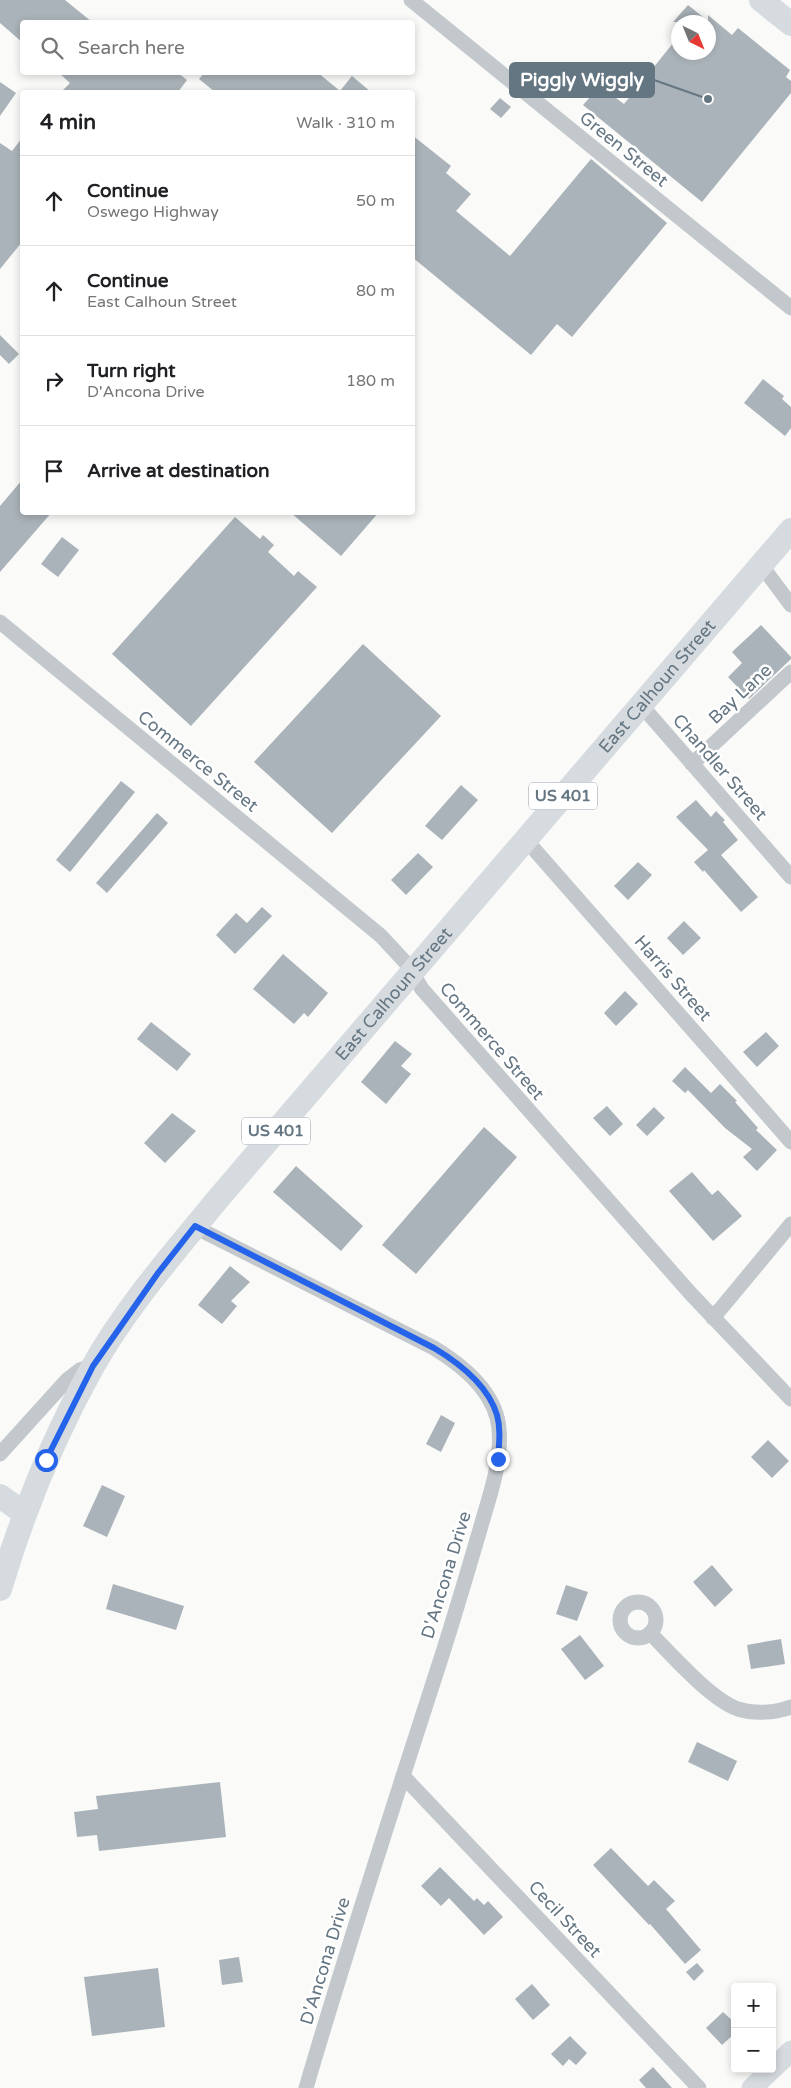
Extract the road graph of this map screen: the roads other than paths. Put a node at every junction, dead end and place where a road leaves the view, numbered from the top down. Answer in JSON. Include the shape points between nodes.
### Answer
{"nodes":[{"id":1,"x":411,"y":0,"type":"edge"},
{"id":2,"x":761,"y":0,"type":"edge"},
{"id":3,"x":791,"y":24,"type":"edge"},
{"id":4,"x":791,"y":308,"type":"edge"},
{"id":5,"x":791,"y":530,"type":"edge"},
{"id":6,"x":761,"y":565,"type":"junction"},
{"id":7,"x":791,"y":605,"type":"edge"},
{"id":8,"x":0,"y":622,"type":"edge"},
{"id":9,"x":791,"y":672,"type":"edge"},
{"id":10,"x":641,"y":706,"type":"junction"},
{"id":11,"x":692,"y":764,"type":"junction"},
{"id":12,"x":526,"y":840,"type":"junction"},
{"id":13,"x":791,"y":877,"type":"edge"},
{"id":14,"x":412,"y":972,"type":"junction"},
{"id":15,"x":791,"y":1142,"type":"edge"},
{"id":16,"x":791,"y":1224,"type":"edge"},
{"id":17,"x":195,"y":1226,"type":"junction"},
{"id":18,"x":713,"y":1318,"type":"junction"},
{"id":19,"x":93,"y":1366,"type":"junction"},
{"id":20,"x":791,"y":1399,"type":"edge"},
{"id":21,"x":0,"y":1454,"type":"edge"},
{"id":22,"x":0,"y":1496,"type":"edge"},
{"id":23,"x":13,"y":1527,"type":"edge"},
{"id":24,"x":0,"y":1589,"type":"edge"},
{"id":25,"x":650,"y":1633,"type":"dead end"},
{"id":26,"x":791,"y":1707,"type":"edge"},
{"id":27,"x":403,"y":1776,"type":"junction"},
{"id":28,"x":791,"y":2051,"type":"edge"},
{"id":29,"x":776,"y":2065,"type":"edge"},
{"id":30,"x":768,"y":2073,"type":"edge"},
{"id":31,"x":306,"y":2088,"type":"edge"},
{"id":32,"x":699,"y":2088,"type":"edge"},
{"id":33,"x":752,"y":2088,"type":"edge"}],
"edges":[{"from":1,"to":4,"type":"street","name":"Green Street"},
{"from":2,"to":3,"type":"main road"},
{"from":5,"to":6,"type":"main road","name":"East Calhoun Street","number":"US 401"},
{"from":6,"to":7,"type":"street"},
{"from":6,"to":10,"type":"main road","name":"East Calhoun Street","number":"US 401"},
{"from":8,"to":14,"type":"street","name":"Commerce Street","via":[[381,936]]},
{"from":9,"to":11,"type":"street","name":"Bay Lane"},
{"from":10,"to":11,"type":"street","name":"Chandler Street"},
{"from":10,"to":12,"type":"main road","name":"East Calhoun Street","number":"US 401"},
{"from":11,"to":13,"type":"street","name":"Chandler Street"},
{"from":12,"to":14,"type":"main road","name":"East Calhoun Street","number":"US 401"},
{"from":12,"to":15,"type":"street","name":"Harris Street"},
{"from":14,"to":17,"type":"main road","name":"East Calhoun Street","number":"US 401"},
{"from":14,"to":18,"type":"street","name":"Commerce Street","via":[[422,989]]},
{"from":16,"to":18,"type":"street"},
{"from":17,"to":19,"type":"main road","name":"East Calhoun Street","number":"US 401"},
{"from":17,"to":27,"type":"street","name":"D'Ancona Drive","via":[[451,1358],[472,1376],[496,1414],[499,1450],[495,1479]]},
{"from":18,"to":20,"type":"street","name":"Commerce Street"},
{"from":19,"to":21,"type":"street","name":"East Calhoun Street","via":[[66,1380]]},
{"from":19,"to":23,"type":"main road","number":"US 401"},
{"from":22,"to":23,"type":"main road"},
{"from":23,"to":24,"type":"main road","number":"US 401"},
{"from":25,"to":26,"type":"street","via":[[713,1693],[737,1708],[763,1712]]},
{"from":27,"to":31,"type":"street","name":"D'Ancona Drive"},
{"from":27,"to":32,"type":"street","name":"Cecil Street"},
{"from":28,"to":29,"type":"street"},
{"from":30,"to":33,"type":"street"}]}
